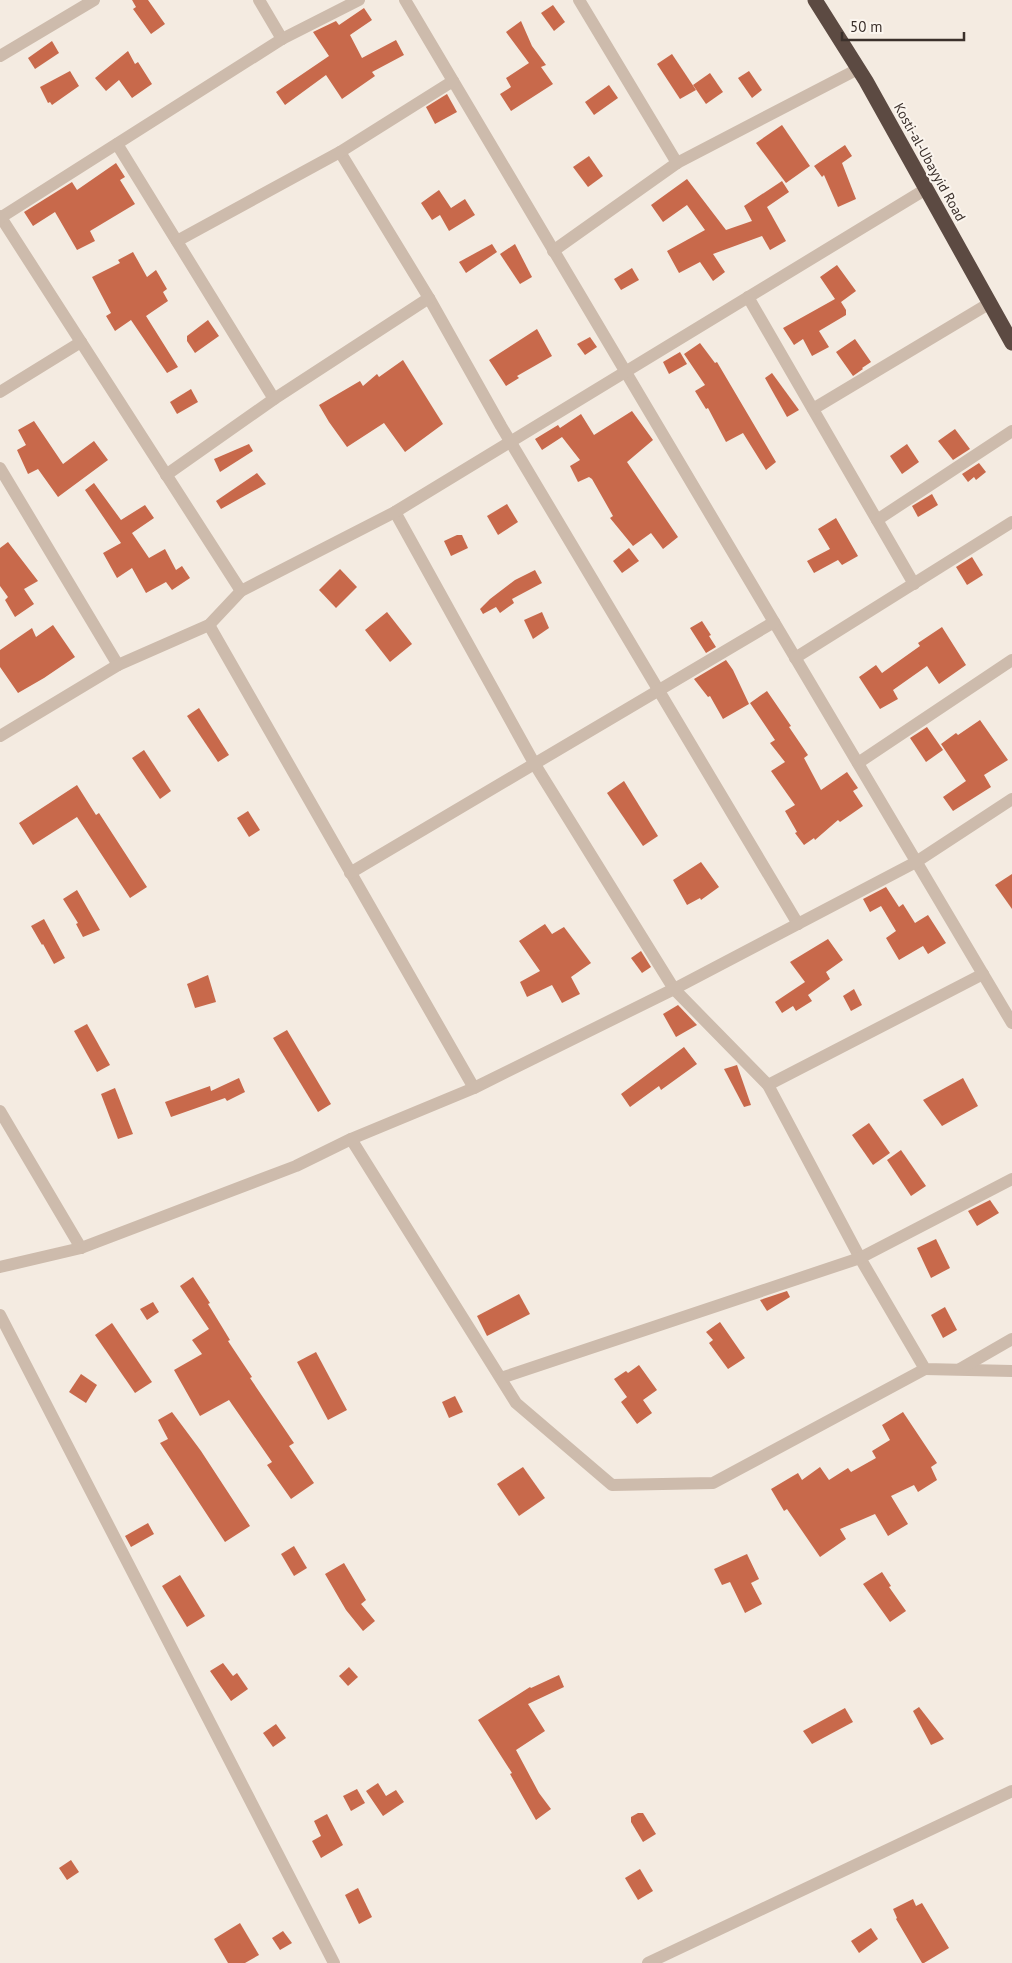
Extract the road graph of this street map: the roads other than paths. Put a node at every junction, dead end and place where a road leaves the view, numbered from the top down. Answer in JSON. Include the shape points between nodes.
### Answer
{"nodes":[{"id":1,"x":94,"y":0,"type":"edge"},
{"id":2,"x":259,"y":0,"type":"edge"},
{"id":3,"x":359,"y":0,"type":"edge"},
{"id":4,"x":404,"y":0,"type":"edge"},
{"id":5,"x":579,"y":0,"type":"edge"},
{"id":6,"x":815,"y":0,"type":"edge"},
{"id":7,"x":282,"y":39,"type":"junction"},
{"id":8,"x":0,"y":56,"type":"edge"},
{"id":9,"x":858,"y":69,"type":"junction"},
{"id":10,"x":453,"y":81,"type":"junction"},
{"id":11,"x":117,"y":144,"type":"junction"},
{"id":12,"x":340,"y":152,"type":"junction"},
{"id":13,"x":676,"y":163,"type":"junction"},
{"id":14,"x":926,"y":189,"type":"junction"},
{"id":15,"x":0,"y":217,"type":"edge"},
{"id":16,"x":177,"y":241,"type":"junction"},
{"id":17,"x":554,"y":251,"type":"junction"},
{"id":18,"x":748,"y":297,"type":"junction"},
{"id":19,"x":430,"y":298,"type":"junction"},
{"id":20,"x":990,"y":303,"type":"junction"},
{"id":21,"x":81,"y":342,"type":"junction"},
{"id":22,"x":1012,"y":343,"type":"edge"},
{"id":23,"x":625,"y":372,"type":"junction"},
{"id":24,"x":0,"y":392,"type":"edge"},
{"id":25,"x":274,"y":399,"type":"junction"},
{"id":26,"x":813,"y":410,"type":"junction"},
{"id":27,"x":1012,"y":431,"type":"edge"},
{"id":28,"x":510,"y":442,"type":"junction"},
{"id":29,"x":0,"y":468,"type":"edge"},
{"id":30,"x":166,"y":475,"type":"junction"},
{"id":31,"x":395,"y":512,"type":"junction"},
{"id":32,"x":877,"y":520,"type":"junction"},
{"id":33,"x":1012,"y":522,"type":"edge"},
{"id":34,"x":914,"y":584,"type":"junction"},
{"id":35,"x":241,"y":591,"type":"junction"},
{"id":36,"x":774,"y":622,"type":"junction"},
{"id":37,"x":209,"y":625,"type":"junction"},
{"id":38,"x":795,"y":658,"type":"junction"},
{"id":39,"x":1012,"y":660,"type":"edge"},
{"id":40,"x":118,"y":665,"type":"junction"},
{"id":41,"x":658,"y":690,"type":"junction"},
{"id":42,"x":0,"y":735,"type":"edge"},
{"id":43,"x":858,"y":763,"type":"junction"},
{"id":44,"x":534,"y":764,"type":"junction"},
{"id":45,"x":1012,"y":800,"type":"edge"},
{"id":46,"x":916,"y":862,"type":"junction"},
{"id":47,"x":350,"y":873,"type":"junction"},
{"id":48,"x":798,"y":924,"type":"junction"},
{"id":49,"x":983,"y":974,"type":"junction"},
{"id":50,"x":674,"y":989,"type":"junction"},
{"id":51,"x":1012,"y":1023,"type":"edge"},
{"id":52,"x":768,"y":1085,"type":"junction"},
{"id":53,"x":474,"y":1088,"type":"junction"},
{"id":54,"x":0,"y":1111,"type":"edge"},
{"id":55,"x":351,"y":1139,"type":"junction"},
{"id":56,"x":1012,"y":1179,"type":"edge"},
{"id":57,"x":82,"y":1248,"type":"junction"},
{"id":58,"x":860,"y":1258,"type":"junction"},
{"id":59,"x":0,"y":1268,"type":"edge"},
{"id":60,"x":0,"y":1315,"type":"edge"},
{"id":61,"x":1012,"y":1339,"type":"edge"},
{"id":62,"x":925,"y":1369,"type":"junction"},
{"id":63,"x":959,"y":1370,"type":"junction"},
{"id":64,"x":1012,"y":1371,"type":"edge"},
{"id":65,"x":501,"y":1378,"type":"junction"},
{"id":66,"x":1012,"y":1791,"type":"edge"},
{"id":67,"x":334,"y":1963,"type":"edge"},
{"id":68,"x":648,"y":1963,"type":"edge"}],
"edges":[{"from":1,"to":8,"type":"street"},
{"from":2,"to":7,"type":"street"},
{"from":3,"to":7,"type":"street"},
{"from":4,"to":10,"type":"street"},
{"from":5,"to":13,"type":"street"},
{"from":6,"to":9,"type":"highway","name":"Kosti-al-Ubayyid Road"},
{"from":7,"to":11,"type":"street"},
{"from":9,"to":13,"type":"street"},
{"from":9,"to":14,"type":"highway","name":"Kosti-al-Ubayyid Road"},
{"from":10,"to":12,"type":"street"},
{"from":10,"to":17,"type":"street"},
{"from":11,"to":15,"type":"street"},
{"from":11,"to":16,"type":"street"},
{"from":12,"to":16,"type":"street"},
{"from":12,"to":19,"type":"street"},
{"from":13,"to":17,"type":"street"},
{"from":14,"to":18,"type":"street"},
{"from":14,"to":20,"type":"highway","name":"Kosti-al-Ubayyid Road"},
{"from":15,"to":21,"type":"street"},
{"from":16,"to":25,"type":"street"},
{"from":17,"to":23,"type":"street"},
{"from":18,"to":23,"type":"street"},
{"from":18,"to":26,"type":"street"},
{"from":19,"to":25,"type":"street"},
{"from":19,"to":28,"type":"street"},
{"from":20,"to":22,"type":"highway","name":"Kosti-al-Ubayyid Road"},
{"from":20,"to":26,"type":"street"},
{"from":21,"to":24,"type":"street"},
{"from":21,"to":30,"type":"street"},
{"from":23,"to":28,"type":"street"},
{"from":23,"to":36,"type":"street"},
{"from":25,"to":30,"type":"street"},
{"from":26,"to":32,"type":"street"},
{"from":27,"to":32,"type":"street"},
{"from":28,"to":31,"type":"street"},
{"from":28,"to":41,"type":"street"},
{"from":29,"to":40,"type":"street"},
{"from":30,"to":35,"type":"street"},
{"from":31,"to":35,"type":"street"},
{"from":31,"to":44,"type":"street"},
{"from":32,"to":34,"type":"street"},
{"from":33,"to":34,"type":"street"},
{"from":34,"to":38,"type":"street"},
{"from":35,"to":37,"type":"street"},
{"from":36,"to":38,"type":"street"},
{"from":36,"to":41,"type":"street"},
{"from":37,"to":40,"type":"street"},
{"from":37,"to":47,"type":"street"},
{"from":38,"to":43,"type":"street"},
{"from":39,"to":43,"type":"street"},
{"from":40,"to":42,"type":"street"},
{"from":41,"to":44,"type":"street"},
{"from":41,"to":48,"type":"street"},
{"from":43,"to":46,"type":"street"},
{"from":44,"to":47,"type":"street"},
{"from":44,"to":50,"type":"street"},
{"from":45,"to":46,"type":"street"},
{"from":46,"to":48,"type":"street"},
{"from":46,"to":49,"type":"street"},
{"from":47,"to":53,"type":"street"},
{"from":48,"to":50,"type":"street"},
{"from":49,"to":51,"type":"street"},
{"from":49,"to":52,"type":"street"},
{"from":50,"to":52,"type":"street"},
{"from":50,"to":53,"type":"street"},
{"from":52,"to":58,"type":"street"},
{"from":53,"to":55,"type":"street"},
{"from":54,"to":57,"type":"street"},
{"from":55,"to":57,"type":"street","via":[[296,1166]]},
{"from":55,"to":65,"type":"street"},
{"from":56,"to":58,"type":"street"},
{"from":57,"to":59,"type":"street"},
{"from":58,"to":62,"type":"street"},
{"from":58,"to":65,"type":"street"},
{"from":60,"to":67,"type":"street"},
{"from":61,"to":63,"type":"street"},
{"from":62,"to":63,"type":"street"},
{"from":62,"to":65,"type":"street","via":[[713,1483],[612,1484],[516,1403]]},
{"from":63,"to":64,"type":"street"},
{"from":66,"to":68,"type":"street"}]}
